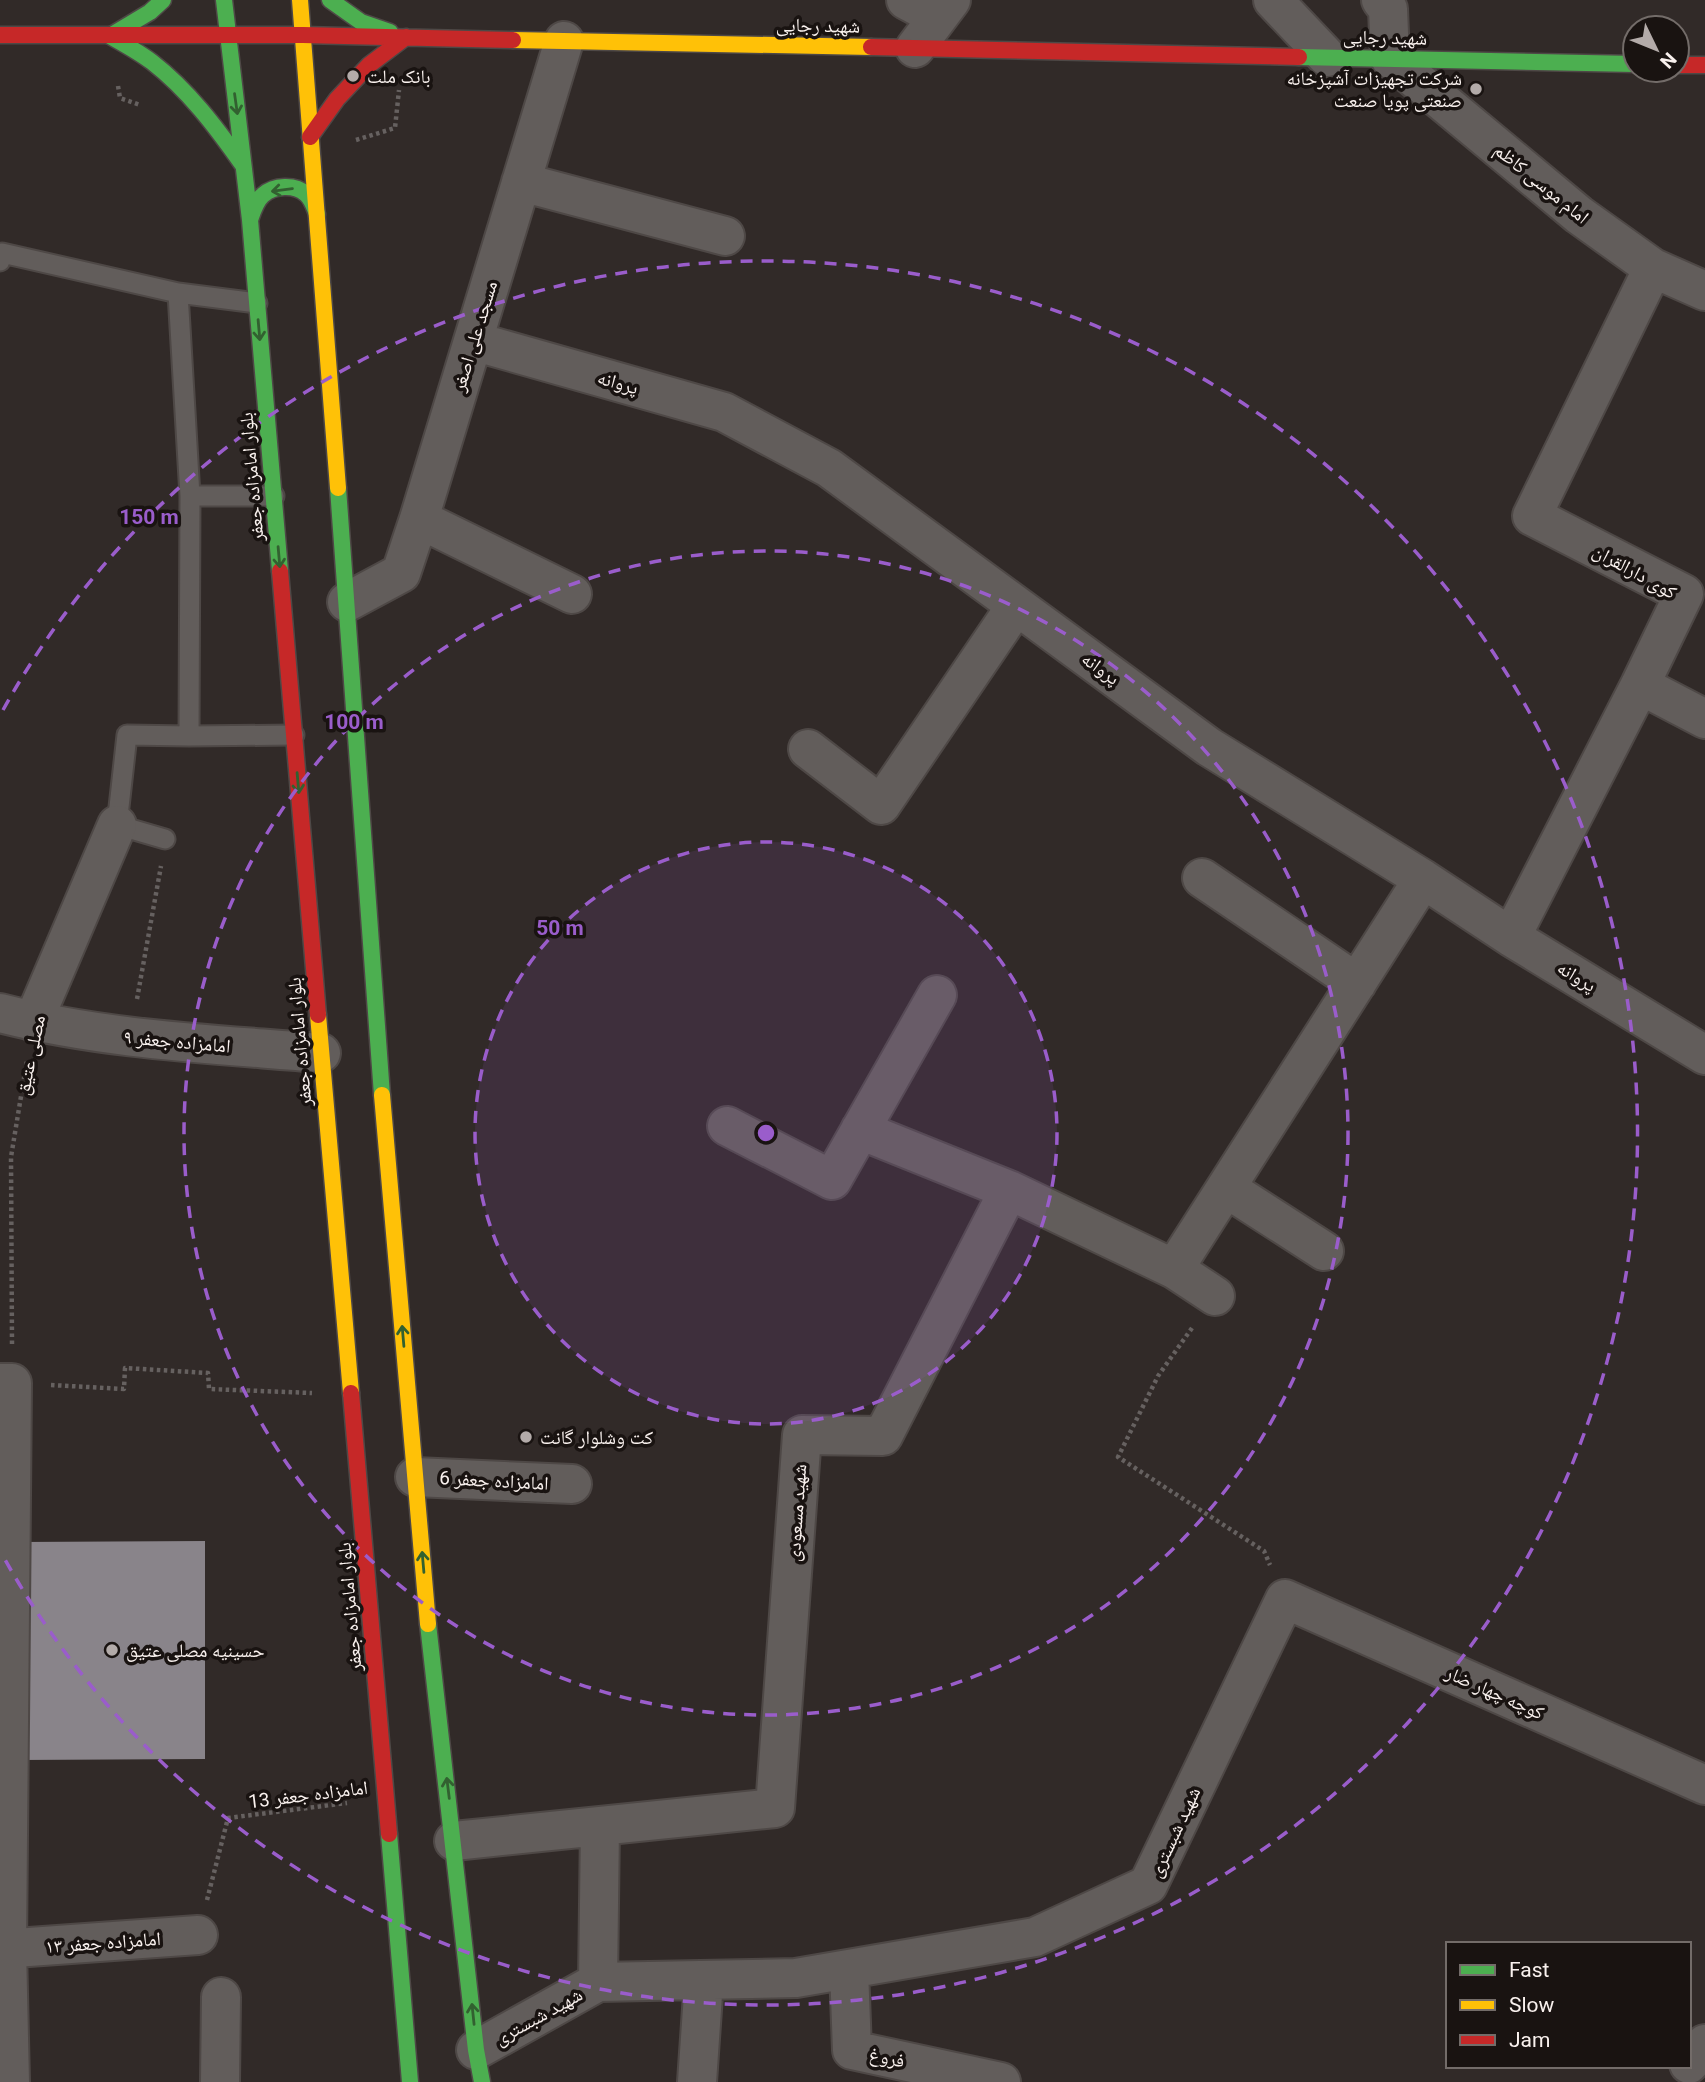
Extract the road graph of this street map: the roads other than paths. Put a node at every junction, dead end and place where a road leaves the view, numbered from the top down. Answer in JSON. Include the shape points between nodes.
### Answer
{"nodes":[{"id":1,"x":163,"y":0,"type":"edge"},
{"id":2,"x":224,"y":0,"type":"edge"},
{"id":3,"x":300,"y":0,"type":"edge"},
{"id":4,"x":330,"y":0,"type":"edge"},
{"id":5,"x":1273,"y":0,"type":"edge"},
{"id":6,"x":1381,"y":0,"type":"edge"},
{"id":7,"x":932,"y":6,"type":"edge"},
{"id":8,"x":0,"y":35,"type":"edge"},
{"id":9,"x":303,"y":35,"type":"junction"},
{"id":10,"x":110,"y":36,"type":"junction"},
{"id":11,"x":226,"y":36,"type":"junction"},
{"id":12,"x":406,"y":37,"type":"junction"},
{"id":13,"x":564,"y":41,"type":"junction"},
{"id":14,"x":915,"y":48,"type":"junction"},
{"id":15,"x":1327,"y":57,"type":"junction"},
{"id":16,"x":1390,"y":58,"type":"junction"},
{"id":17,"x":1621,"y":64,"type":"edge"},
{"id":18,"x":310,"y":137,"type":"junction"},
{"id":19,"x":245,"y":169,"type":"junction"},
{"id":20,"x":521,"y":182,"type":"junction"},
{"id":21,"x":317,"y":214,"type":"junction"},
{"id":22,"x":250,"y":220,"type":"junction"},
{"id":23,"x":724,"y":236,"type":"dead end"},
{"id":24,"x":0,"y":261,"type":"edge"},
{"id":25,"x":1653,"y":268,"type":"junction"},
{"id":26,"x":1705,"y":290,"type":"edge"},
{"id":27,"x":178,"y":293,"type":"junction"},
{"id":28,"x":257,"y":303,"type":"junction"},
{"id":29,"x":473,"y":341,"type":"junction"},
{"id":30,"x":190,"y":496,"type":"junction"},
{"id":31,"x":274,"y":496,"type":"junction"},
{"id":32,"x":419,"y":519,"type":"junction"},
{"id":33,"x":572,"y":594,"type":"dead end"},
{"id":34,"x":347,"y":602,"type":"junction"},
{"id":35,"x":1016,"y":606,"type":"junction"},
{"id":36,"x":1640,"y":685,"type":"junction"},
{"id":37,"x":1705,"y":719,"type":"edge"},
{"id":38,"x":294,"y":735,"type":"junction"},
{"id":39,"x":189,"y":737,"type":"junction"},
{"id":40,"x":808,"y":749,"type":"dead end"},
{"id":41,"x":117,"y":825,"type":"junction"},
{"id":42,"x":165,"y":839,"type":"road end"},
{"id":43,"x":1202,"y":878,"type":"dead end"},
{"id":44,"x":1423,"y":879,"type":"junction"},
{"id":45,"x":1511,"y":937,"type":"junction"},
{"id":46,"x":1357,"y":983,"type":"junction"},
{"id":47,"x":937,"y":995,"type":"dead end"},
{"id":48,"x":17,"y":1017,"type":"edge"},
{"id":49,"x":321,"y":1053,"type":"junction"},
{"id":50,"x":1705,"y":1055,"type":"edge"},
{"id":51,"x":727,"y":1126,"type":"dead end"},
{"id":52,"x":860,"y":1130,"type":"junction"},
{"id":53,"x":1226,"y":1188,"type":"junction"},
{"id":54,"x":1009,"y":1190,"type":"junction"},
{"id":55,"x":1324,"y":1251,"type":"dead end"},
{"id":56,"x":1174,"y":1269,"type":"junction"},
{"id":57,"x":1214,"y":1296,"type":"road end"},
{"id":58,"x":6,"y":1383,"type":"edge"},
{"id":59,"x":415,"y":1477,"type":"junction"},
{"id":60,"x":572,"y":1484,"type":"dead end"},
{"id":61,"x":5,"y":1545,"type":"edge"},
{"id":62,"x":1285,"y":1599,"type":"joint"},
{"id":63,"x":1705,"y":1785,"type":"edge"},
{"id":64,"x":600,"y":1826,"type":"junction"},
{"id":65,"x":454,"y":1841,"type":"junction"},
{"id":66,"x":198,"y":1935,"type":"road end"},
{"id":67,"x":4,"y":1949,"type":"edge"},
{"id":68,"x":849,"y":1969,"type":"junction"},
{"id":69,"x":704,"y":1980,"type":"junction"},
{"id":70,"x":598,"y":1982,"type":"junction"},
{"id":71,"x":221,"y":1997,"type":"dead end"},
{"id":72,"x":1705,"y":2044,"type":"edge"},
{"id":73,"x":1691,"y":2061,"type":"edge"},
{"id":74,"x":479,"y":2066,"type":"edge"},
{"id":75,"x":1686,"y":2068,"type":"edge"},
{"id":76,"x":10,"y":2082,"type":"edge"},
{"id":77,"x":220,"y":2082,"type":"edge"},
{"id":78,"x":410,"y":2082,"type":"edge"},
{"id":79,"x":697,"y":2082,"type":"edge"},
{"id":80,"x":1001,"y":2082,"type":"edge"},
{"id":81,"x":1675,"y":2082,"type":"edge"}],
"edges":[{"from":1,"to":10,"type":"main road"},
{"from":2,"to":11,"type":"main road","name":"بلوار امامزاده جعفر"},
{"from":3,"to":9,"type":"main road"},
{"from":4,"to":12,"type":"main road","via":[[361,22]]},
{"from":5,"to":15,"type":"street"},
{"from":6,"to":16,"type":"street","via":[[1388,9]]},
{"from":7,"to":14,"type":"street"},
{"from":8,"to":10,"type":"main road","name":"شهید رجایی"},
{"from":9,"to":11,"type":"main road","name":"شهید رجایی"},
{"from":9,"to":12,"type":"main road","name":"شهید رجایی"},
{"from":9,"to":18,"type":"main road"},
{"from":10,"to":11,"type":"main road","name":"شهید رجایی"},
{"from":10,"to":19,"type":"main road","via":[[150,61],[186,92]]},
{"from":11,"to":19,"type":"main road","name":"بلوار امامزاده جعفر","one_way":true},
{"from":12,"to":13,"type":"main road","name":"شهید رجایی"},
{"from":12,"to":18,"type":"main road","via":[[345,90]]},
{"from":13,"to":14,"type":"main road","name":"شهید رجایی"},
{"from":13,"to":20,"type":"street","name":"مسجد علی اصغر"},
{"from":14,"to":15,"type":"main road","name":"شهید رجایی"},
{"from":15,"to":16,"type":"main road","name":"شهید رجایی"},
{"from":16,"to":17,"type":"main road","name":"شهید رجایی"},
{"from":16,"to":25,"type":"street","name":"امام موسی کاظم","via":[[1579,215]]},
{"from":18,"to":21,"type":"main road"},
{"from":19,"to":22,"type":"main road","name":"بلوار امامزاده جعفر"},
{"from":20,"to":23,"type":"street"},
{"from":20,"to":29,"type":"street","name":"مسجد علی اصغر"},
{"from":21,"to":22,"type":"main road","one_way":true,"via":[[304,191],[278,188],[262,195]]},
{"from":21,"to":34,"type":"main road"},
{"from":22,"to":28,"type":"main road","name":"بلوار امامزاده جعفر"},
{"from":24,"to":27,"type":"lane","via":[[2,253]]},
{"from":25,"to":26,"type":"street","name":"امام موسی کاظم"},
{"from":25,"to":36,"type":"street","name":"کوی دارالقران","via":[[1532,516],[1684,594]]},
{"from":27,"to":28,"type":"lane"},
{"from":27,"to":30,"type":"lane"},
{"from":28,"to":31,"type":"main road","name":"بلوار امامزاده جعفر","one_way":true},
{"from":29,"to":32,"type":"street","name":"مسجد علی اصغر"},
{"from":29,"to":35,"type":"street","name":"پروانه","via":[[724,412],[829,468]]},
{"from":30,"to":31,"type":"lane"},
{"from":30,"to":39,"type":"lane"},
{"from":31,"to":38,"type":"main road","name":"بلوار امامزاده جعفر","one_way":true},
{"from":32,"to":33,"type":"street"},
{"from":32,"to":34,"type":"street","name":"مسجد علی اصغر","via":[[401,573]]},
{"from":59,"to":34,"type":"main road","one_way":true},
{"from":35,"to":40,"type":"street","via":[[881,805]]},
{"from":35,"to":44,"type":"street","name":"پروانه","via":[[1209,747]]},
{"from":36,"to":37,"type":"street"},
{"from":36,"to":45,"type":"street","name":"کوی دارالقران"},
{"from":38,"to":39,"type":"lane"},
{"from":38,"to":49,"type":"main road","name":"بلوار امامزاده جعفر","one_way":true},
{"from":39,"to":41,"type":"lane","name":"مصلی عتیق","via":[[127,736]]},
{"from":41,"to":42,"type":"lane"},
{"from":41,"to":48,"type":"street","name":"مصلی عتیق"},
{"from":43,"to":46,"type":"street"},
{"from":44,"to":45,"type":"street","name":"پروانه"},
{"from":44,"to":46,"type":"street"},
{"from":45,"to":50,"type":"street","name":"پروانه"},
{"from":46,"to":53,"type":"street"},
{"from":47,"to":52,"type":"street"},
{"from":48,"to":49,"type":"street","name":"امامزاده جعفر ۹","via":[[130,1038]]},
{"from":49,"to":78,"type":"main road","name":"بلوار امامزاده جعفر","via":[[378,1638],[386,1798]]},
{"from":51,"to":52,"type":"street","via":[[832,1180]]},
{"from":52,"to":54,"type":"street"},
{"from":53,"to":55,"type":"street"},
{"from":53,"to":56,"type":"street"},
{"from":54,"to":56,"type":"street"},
{"from":54,"to":64,"type":"street","name":"شهید مسعودی","via":[[883,1436],[802,1435],[775,1808]]},
{"from":56,"to":57,"type":"street"},
{"from":58,"to":61,"type":"street"},
{"from":59,"to":60,"type":"street","name":"امامزاده جعفر 6"},
{"from":65,"to":59,"type":"main road","one_way":true,"via":[[424,1642]]},
{"from":61,"to":67,"type":"street"},
{"from":62,"to":63,"type":"street","name":"کوچه چهار ضار"},
{"from":62,"to":68,"type":"street","name":"شهید شبستری","via":[[1149,1885],[1035,1937]]},
{"from":64,"to":65,"type":"street","name":"شهید مسعودی"},
{"from":64,"to":70,"type":"street"},
{"from":74,"to":65,"type":"main road","one_way":true},
{"from":66,"to":67,"type":"street","name":"امامزاده جعفر ۱۳"},
{"from":67,"to":76,"type":"street"},
{"from":68,"to":69,"type":"street","name":"شهید شبستری","via":[[796,1978]]},
{"from":68,"to":80,"type":"street","name":"فروغ","via":[[852,2050]]},
{"from":69,"to":70,"type":"street","name":"شهید شبستری"},
{"from":69,"to":79,"type":"street"},
{"from":70,"to":74,"type":"street","name":"شهید شبستری"},
{"from":71,"to":77,"type":"street"},
{"from":72,"to":73,"type":"street"},
{"from":75,"to":81,"type":"street"}]}
